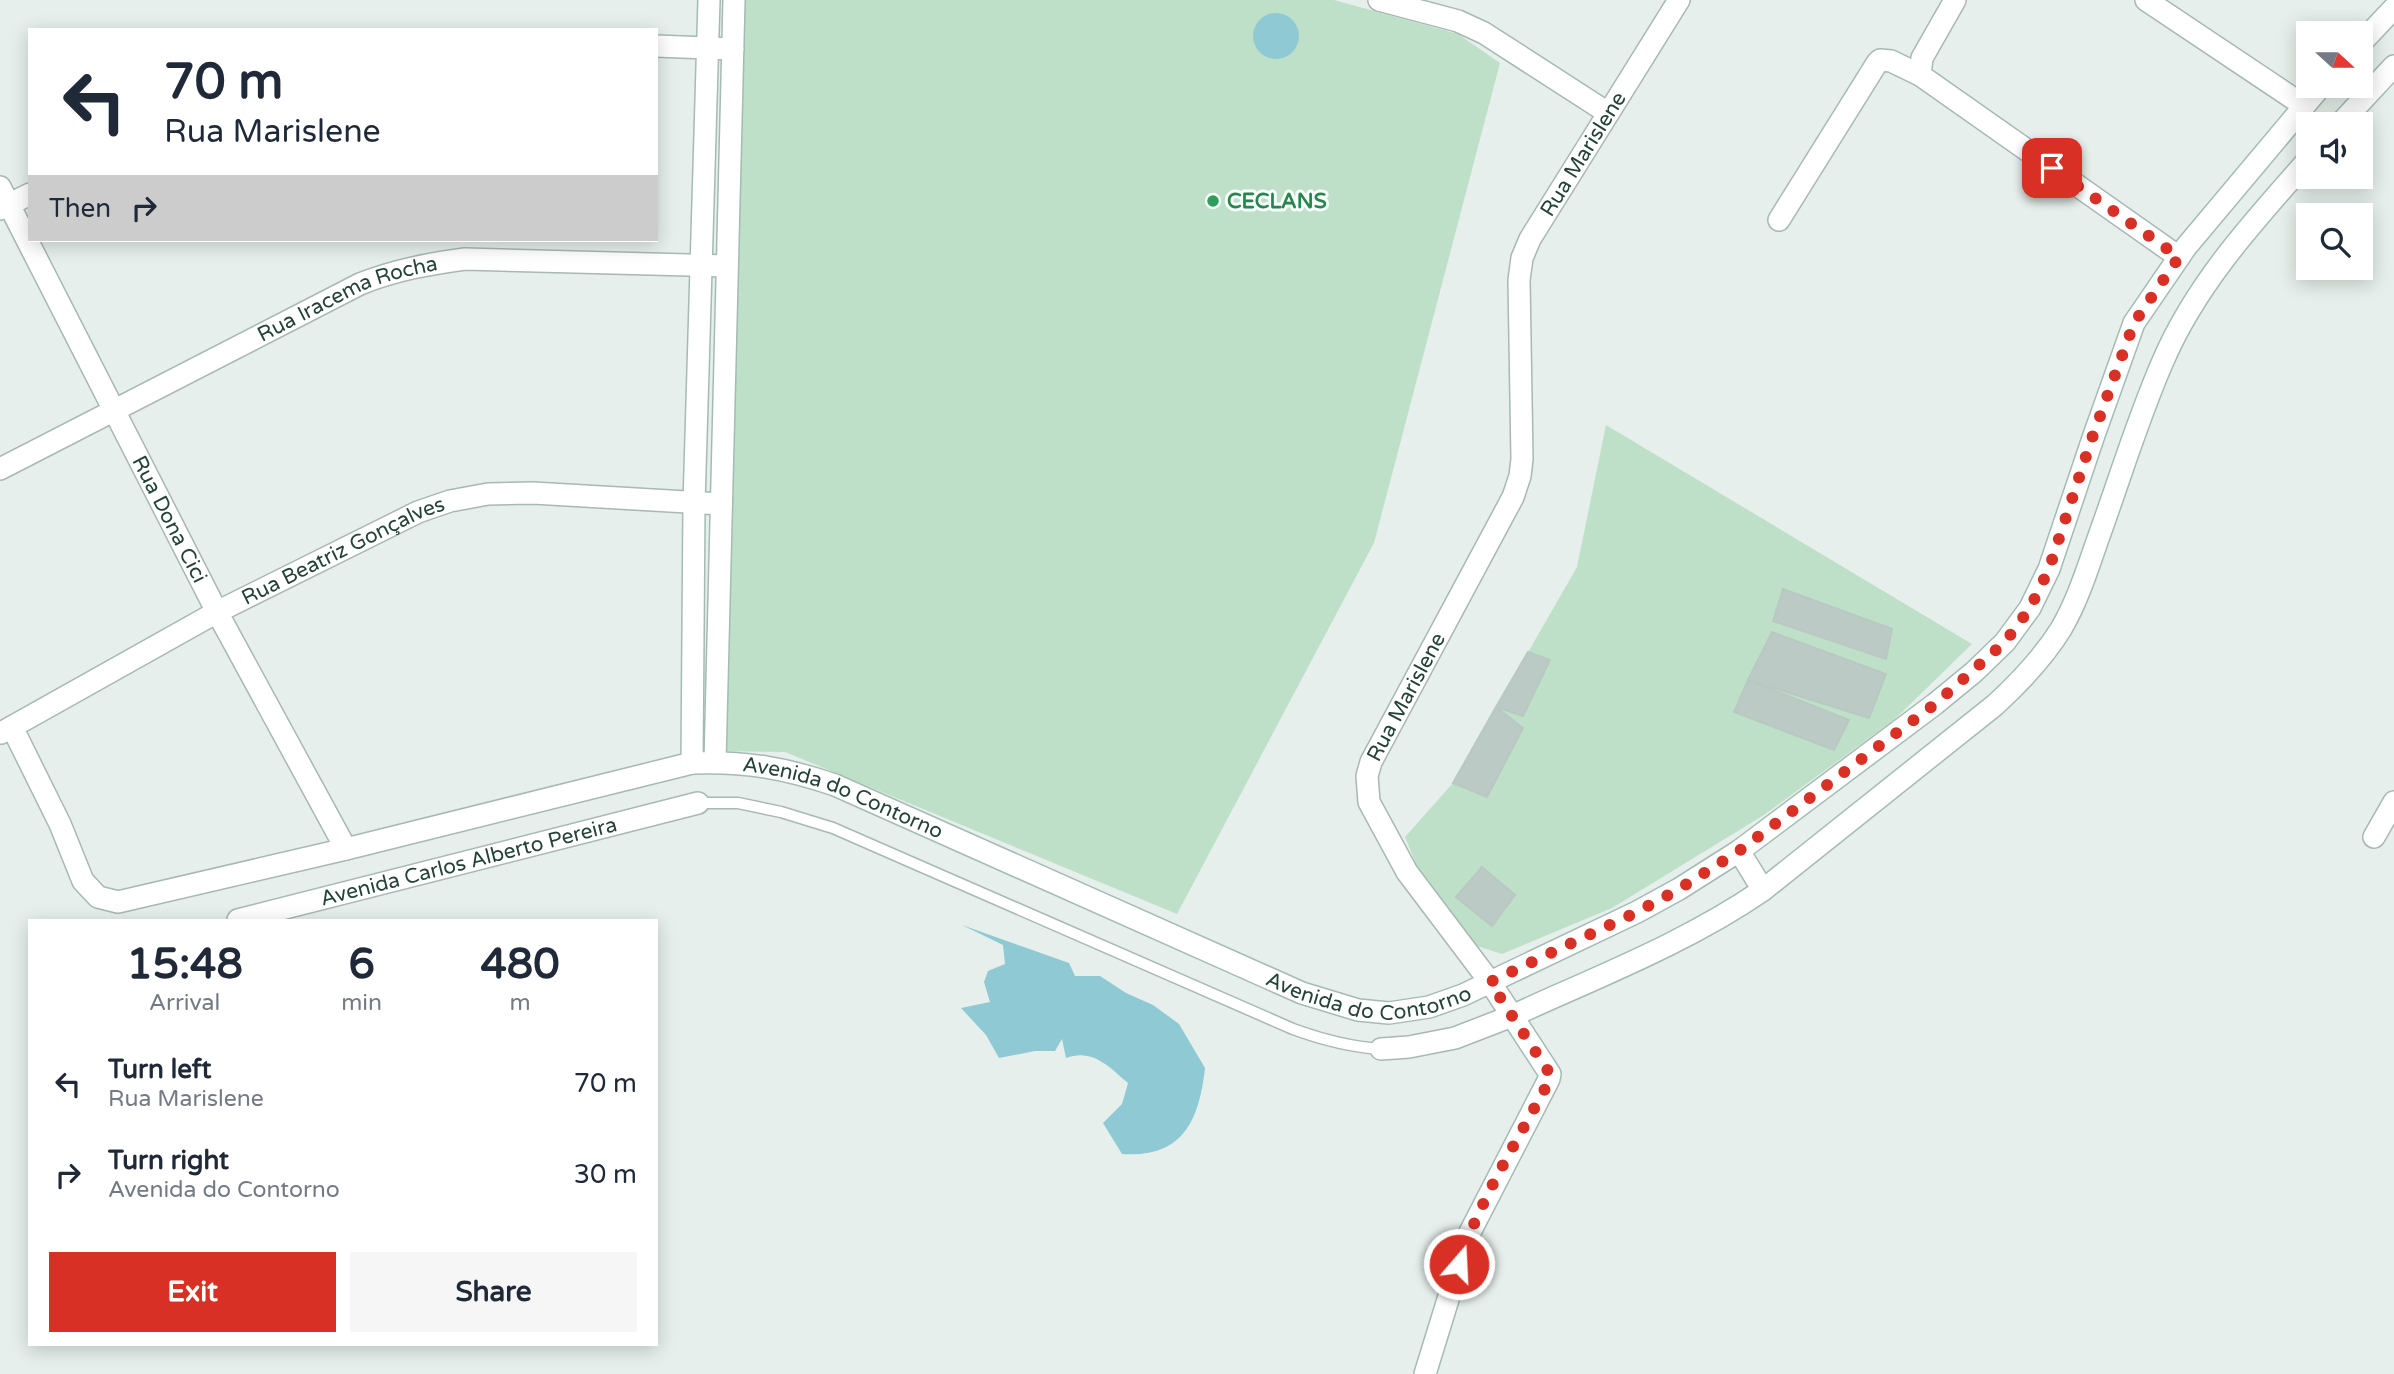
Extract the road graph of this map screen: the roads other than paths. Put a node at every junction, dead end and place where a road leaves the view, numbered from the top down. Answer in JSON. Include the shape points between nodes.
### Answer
{"nodes":[{"id":1,"x":709,"y":0,"type":"edge"},
{"id":2,"x":734,"y":0,"type":"edge"},
{"id":3,"x":1378,"y":0,"type":"edge"},
{"id":4,"x":1679,"y":0,"type":"edge"},
{"id":5,"x":1955,"y":0,"type":"edge"},
{"id":6,"x":2146,"y":0,"type":"edge"},
{"id":7,"x":2394,"y":8,"type":"edge"},
{"id":8,"x":2373,"y":30,"type":"edge"},
{"id":9,"x":658,"y":46,"type":"edge"},
{"id":10,"x":708,"y":48,"type":"junction"},
{"id":11,"x":733,"y":49,"type":"junction"},
{"id":12,"x":2394,"y":66,"type":"edge"},
{"id":13,"x":1923,"y":77,"type":"junction"},
{"id":14,"x":2310,"y":98,"type":"edge"},
{"id":15,"x":2303,"y":105,"type":"junction"},
{"id":16,"x":2351,"y":112,"type":"edge"},
{"id":17,"x":1608,"y":113,"type":"junction"},
{"id":18,"x":2296,"y":174,"type":"edge"},
{"id":19,"x":28,"y":194,"type":"edge"},
{"id":20,"x":3,"y":200,"type":"edge"},
{"id":21,"x":1779,"y":220,"type":"dead end"},
{"id":22,"x":2179,"y":257,"type":"junction"},
{"id":23,"x":701,"y":266,"type":"junction"},
{"id":24,"x":727,"y":266,"type":"junction"},
{"id":25,"x":114,"y":412,"type":"junction"},
{"id":26,"x":0,"y":469,"type":"edge"},
{"id":27,"x":694,"y":504,"type":"junction"},
{"id":28,"x":721,"y":504,"type":"junction"},
{"id":29,"x":217,"y":612,"type":"junction"},
{"id":30,"x":6,"y":730,"type":"edge"},
{"id":31,"x":715,"y":762,"type":"junction"},
{"id":32,"x":692,"y":763,"type":"junction"},
{"id":33,"x":2394,"y":802,"type":"edge"},
{"id":34,"x":698,"y":803,"type":"joint"},
{"id":35,"x":2375,"y":837,"type":"dead end"},
{"id":36,"x":346,"y":849,"type":"junction"},
{"id":37,"x":1739,"y":851,"type":"junction"},
{"id":38,"x":1763,"y":890,"type":"junction"},
{"id":39,"x":242,"y":919,"type":"edge"},
{"id":40,"x":1490,"y":982,"type":"junction"},
{"id":41,"x":1512,"y":1016,"type":"junction"},
{"id":42,"x":1381,"y":1049,"type":"joint"},
{"id":43,"x":1425,"y":1374,"type":"edge"}],
"edges":[{"from":1,"to":10,"type":"street"},
{"from":2,"to":11,"type":"street"},
{"from":3,"to":17,"type":"street","via":[[1484,33]]},
{"from":4,"to":17,"type":"street","name":"Rua Marislene"},
{"from":5,"to":13,"type":"street","via":[[1922,58]]},
{"from":6,"to":15,"type":"street"},
{"from":7,"to":8,"type":"street"},
{"from":9,"to":10,"type":"street"},
{"from":10,"to":11,"type":"street"},
{"from":10,"to":23,"type":"street"},
{"from":11,"to":24,"type":"street"},
{"from":12,"to":16,"type":"street"},
{"from":13,"to":21,"type":"street","via":[[1880,60]]},
{"from":13,"to":22,"type":"street"},
{"from":14,"to":15,"type":"street","name":"Avenida do Contorno"},
{"from":15,"to":22,"type":"street","name":"Avenida do Contorno"},
{"from":17,"to":40,"type":"street","name":"Rua Marislene","via":[[1522,258],[1522,459],[1513,497],[1367,776],[1369,802],[1407,872]]},
{"from":18,"to":38,"type":"street","via":[[2209,277],[2186,314],[2147,401],[2077,596],[2042,656],[1995,705]]},
{"from":19,"to":20,"type":"street"},
{"from":20,"to":25,"type":"street","name":"Rua Dona Cici"},
{"from":22,"to":37,"type":"street","name":"Avenida do Contorno","via":[[2134,323],[2049,569],[2030,608],[2005,642],[1925,712]]},
{"from":23,"to":24,"type":"street","name":"Rua Iracema Rocha"},
{"from":23,"to":25,"type":"street","name":"Rua Iracema Rocha","via":[[465,259],[389,272]]},
{"from":23,"to":27,"type":"street"},
{"from":24,"to":28,"type":"street"},
{"from":25,"to":26,"type":"street","name":"Rua Iracema Rocha"},
{"from":25,"to":29,"type":"street","name":"Rua Dona Cici"},
{"from":27,"to":28,"type":"street","name":"Rua Beatriz Gonçalves"},
{"from":27,"to":29,"type":"street","name":"Rua Beatriz Gonçalves","via":[[533,492],[450,501],[418,512]]},
{"from":27,"to":32,"type":"street"},
{"from":28,"to":31,"type":"street"},
{"from":29,"to":30,"type":"street","name":"Rua Beatriz Gonçalves"},
{"from":29,"to":36,"type":"street","name":"Rua Dona Cici"},
{"from":30,"to":36,"type":"street","name":"Avenida do Contorno","via":[[60,824],[83,881],[106,901],[118,902]]},
{"from":31,"to":32,"type":"street","name":"Avenida do Contorno"},
{"from":31,"to":40,"type":"street","name":"Avenida do Contorno","via":[[793,771],[835,785],[1326,1002],[1389,1013],[1429,1007]]},
{"from":32,"to":36,"type":"street","name":"Avenida do Contorno"},
{"from":33,"to":35,"type":"street"},
{"from":34,"to":39,"type":"street","name":"Avenida Carlos Alberto Pereira"},
{"from":34,"to":42,"type":"lane","via":[[738,803],[834,828],[1293,1030],[1352,1047]]},
{"from":37,"to":38,"type":"street"},
{"from":37,"to":40,"type":"street","name":"Avenida do Contorno","via":[[1637,912]]},
{"from":38,"to":41,"type":"street","via":[[1692,933]]},
{"from":40,"to":41,"type":"street","name":"Rua Marislene"},
{"from":41,"to":42,"type":"street","via":[[1455,1038]]},
{"from":41,"to":43,"type":"street","name":"Rua Marislene","via":[[1549,1079],[1467,1238]]}]}
